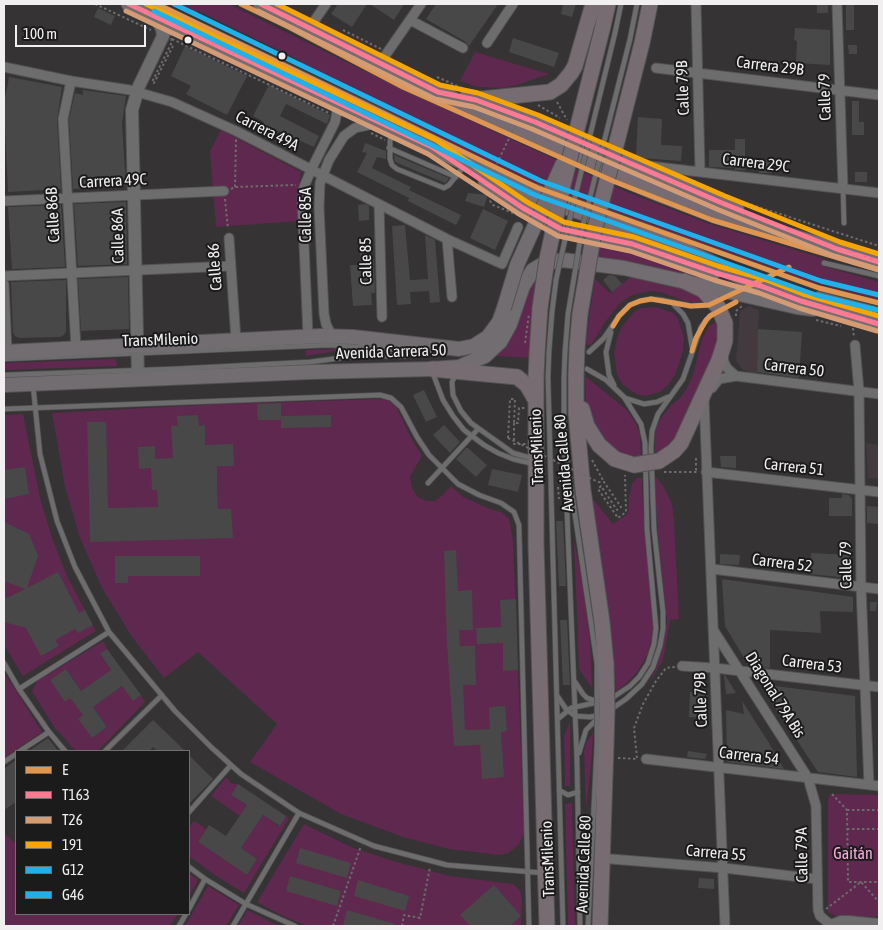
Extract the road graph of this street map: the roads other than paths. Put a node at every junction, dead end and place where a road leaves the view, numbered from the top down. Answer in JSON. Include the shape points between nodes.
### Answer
{"nodes":[{"id":1,"x":129,"y":4,"type":"edge"},
{"id":2,"x":241,"y":4,"type":"edge"},
{"id":3,"x":261,"y":4,"type":"edge"},
{"id":4,"x":326,"y":4,"type":"edge"},
{"id":5,"x":421,"y":4,"type":"edge"},
{"id":6,"x":513,"y":4,"type":"edge"},
{"id":7,"x":594,"y":4,"type":"edge"},
{"id":8,"x":608,"y":4,"type":"edge"},
{"id":9,"x":621,"y":4,"type":"edge"},
{"id":10,"x":636,"y":4,"type":"edge"},
{"id":11,"x":650,"y":4,"type":"edge"},
{"id":12,"x":654,"y":4,"type":"edge"},
{"id":13,"x":696,"y":4,"type":"edge"},
{"id":14,"x":837,"y":4,"type":"edge"},
{"id":15,"x":156,"y":10,"type":"edge"},
{"id":16,"x":410,"y":20,"type":"junction"},
{"id":17,"x":647,"y":21,"type":"junction"},
{"id":18,"x":310,"y":27,"type":"junction"},
{"id":19,"x":609,"y":32,"type":"junction"},
{"id":20,"x":636,"y":41,"type":"junction"},
{"id":21,"x":487,"y":42,"type":"dead end"},
{"id":22,"x":463,"y":48,"type":"dead end"},
{"id":23,"x":384,"y":58,"type":"junction"},
{"id":24,"x":4,"y":67,"type":"edge"},
{"id":25,"x":656,"y":68,"type":"dead end"},
{"id":26,"x":698,"y":73,"type":"junction"},
{"id":27,"x":71,"y":82,"type":"junction"},
{"id":28,"x":840,"y":90,"type":"junction"},
{"id":29,"x":136,"y":92,"type":"junction"},
{"id":30,"x":438,"y":92,"type":"junction"},
{"id":31,"x":472,"y":94,"type":"junction"},
{"id":32,"x":879,"y":95,"type":"edge"},
{"id":33,"x":335,"y":102,"type":"junction"},
{"id":34,"x":378,"y":122,"type":"junction"},
{"id":35,"x":572,"y":128,"type":"junction"},
{"id":36,"x":392,"y":129,"type":"junction"},
{"id":37,"x":389,"y":148,"type":"junction"},
{"id":38,"x":629,"y":163,"type":"junction"},
{"id":39,"x":461,"y":169,"type":"junction"},
{"id":40,"x":311,"y":170,"type":"junction"},
{"id":41,"x":700,"y":172,"type":"junction"},
{"id":42,"x":323,"y":175,"type":"junction"},
{"id":43,"x":428,"y":176,"type":"dead end"},
{"id":44,"x":425,"y":182,"type":"junction"},
{"id":45,"x":843,"y":189,"type":"junction"},
{"id":46,"x":224,"y":191,"type":"road end"},
{"id":47,"x":879,"y":193,"type":"edge"},
{"id":48,"x":134,"y":195,"type":"junction"},
{"id":49,"x":67,"y":198,"type":"junction"},
{"id":50,"x":4,"y":201,"type":"edge"},
{"id":51,"x":379,"y":204,"type":"junction"},
{"id":52,"x":844,"y":222,"type":"dead end"},
{"id":53,"x":518,"y":227,"type":"dead end"},
{"id":54,"x":229,"y":238,"type":"road end"},
{"id":55,"x":447,"y":239,"type":"junction"},
{"id":56,"x":837,"y":250,"type":"junction"},
{"id":57,"x":879,"y":262,"type":"edge"},
{"id":58,"x":824,"y":263,"type":"dead end"},
{"id":59,"x":231,"y":266,"type":"junction"},
{"id":60,"x":134,"y":270,"type":"junction"},
{"id":61,"x":879,"y":270,"type":"edge"},
{"id":62,"x":71,"y":273,"type":"junction"},
{"id":63,"x":4,"y":276,"type":"edge"},
{"id":64,"x":879,"y":276,"type":"edge"},
{"id":65,"x":684,"y":281,"type":"junction"},
{"id":66,"x":4,"y":284,"type":"edge"},
{"id":67,"x":761,"y":286,"type":"junction"},
{"id":68,"x":818,"y":294,"type":"dead end"},
{"id":69,"x":452,"y":297,"type":"dead end"},
{"id":70,"x":670,"y":303,"type":"junction"},
{"id":71,"x":879,"y":303,"type":"edge"},
{"id":72,"x":709,"y":305,"type":"dead end"},
{"id":73,"x":546,"y":310,"type":"junction"},
{"id":74,"x":879,"y":310,"type":"edge"},
{"id":75,"x":716,"y":312,"type":"dead end"},
{"id":76,"x":837,"y":312,"type":"junction"},
{"id":77,"x":382,"y":317,"type":"dead end"},
{"id":78,"x":879,"y":324,"type":"edge"},
{"id":79,"x":613,"y":326,"type":"junction"},
{"id":80,"x":308,"y":336,"type":"junction"},
{"id":81,"x":332,"y":336,"type":"junction"},
{"id":82,"x":236,"y":340,"type":"junction"},
{"id":83,"x":855,"y":345,"type":"road end"},
{"id":84,"x":76,"y":348,"type":"junction"},
{"id":85,"x":137,"y":349,"type":"junction"},
{"id":86,"x":406,"y":350,"type":"dead end"},
{"id":87,"x":723,"y":350,"type":"junction"},
{"id":88,"x":577,"y":351,"type":"junction"},
{"id":89,"x":692,"y":351,"type":"junction"},
{"id":90,"x":5,"y":354,"type":"edge"},
{"id":91,"x":405,"y":356,"type":"dead end"},
{"id":92,"x":462,"y":368,"type":"junction"},
{"id":93,"x":432,"y":369,"type":"junction"},
{"id":94,"x":576,"y":374,"type":"junction"},
{"id":95,"x":4,"y":375,"type":"edge"},
{"id":96,"x":138,"y":375,"type":"junction"},
{"id":97,"x":736,"y":376,"type":"junction"},
{"id":98,"x":542,"y":378,"type":"junction"},
{"id":99,"x":33,"y":384,"type":"junction"},
{"id":100,"x":4,"y":385,"type":"edge"},
{"id":101,"x":615,"y":388,"type":"junction"},
{"id":102,"x":859,"y":391,"type":"junction"},
{"id":103,"x":703,"y":394,"type":"junction"},
{"id":104,"x":879,"y":394,"type":"edge"},
{"id":105,"x":624,"y":397,"type":"junction"},
{"id":106,"x":669,"y":397,"type":"junction"},
{"id":107,"x":535,"y":400,"type":"junction"},
{"id":108,"x":4,"y":409,"type":"edge"},
{"id":109,"x":35,"y":409,"type":"junction"},
{"id":110,"x":478,"y":428,"type":"junction"},
{"id":111,"x":471,"y":436,"type":"junction"},
{"id":112,"x":564,"y":436,"type":"junction"},
{"id":113,"x":535,"y":462,"type":"junction"},
{"id":114,"x":442,"y":468,"type":"junction"},
{"id":115,"x":706,"y":472,"type":"junction"},
{"id":116,"x":428,"y":483,"type":"dead end"},
{"id":117,"x":860,"y":489,"type":"junction"},
{"id":118,"x":879,"y":492,"type":"edge"},
{"id":119,"x":712,"y":569,"type":"junction"},
{"id":120,"x":861,"y":587,"type":"junction"},
{"id":121,"x":879,"y":589,"type":"edge"},
{"id":122,"x":714,"y":630,"type":"junction"},
{"id":123,"x":109,"y":632,"type":"junction"},
{"id":124,"x":4,"y":663,"type":"edge"},
{"id":125,"x":601,"y":664,"type":"junction"},
{"id":126,"x":682,"y":666,"type":"road end"},
{"id":127,"x":715,"y":668,"type":"junction"},
{"id":128,"x":740,"y":671,"type":"junction"},
{"id":129,"x":574,"y":679,"type":"junction"},
{"id":130,"x":866,"y":686,"type":"junction"},
{"id":131,"x":879,"y":688,"type":"edge"},
{"id":132,"x":19,"y":689,"type":"junction"},
{"id":133,"x":162,"y":695,"type":"junction"},
{"id":134,"x":558,"y":695,"type":"junction"},
{"id":135,"x":602,"y":702,"type":"junction"},
{"id":136,"x":575,"y":707,"type":"junction"},
{"id":137,"x":567,"y":711,"type":"junction"},
{"id":138,"x":603,"y":714,"type":"junction"},
{"id":139,"x":576,"y":716,"type":"junction"},
{"id":140,"x":558,"y":719,"type":"junction"},
{"id":141,"x":49,"y":732,"type":"junction"},
{"id":142,"x":601,"y":744,"type":"junction"},
{"id":143,"x":22,"y":750,"type":"edge"},
{"id":144,"x":64,"y":750,"type":"edge"},
{"id":145,"x":106,"y":750,"type":"edge"},
{"id":146,"x":15,"y":755,"type":"edge"},
{"id":147,"x":642,"y":759,"type":"road end"},
{"id":148,"x":577,"y":761,"type":"junction"},
{"id":149,"x":4,"y":762,"type":"edge"},
{"id":150,"x":231,"y":765,"type":"junction"},
{"id":151,"x":718,"y":768,"type":"junction"},
{"id":152,"x":808,"y":778,"type":"junction"},
{"id":153,"x":868,"y":784,"type":"junction"},
{"id":154,"x":879,"y":786,"type":"edge"},
{"id":155,"x":559,"y":790,"type":"junction"},
{"id":156,"x":578,"y":792,"type":"junction"},
{"id":157,"x":190,"y":811,"type":"edge"},
{"id":158,"x":299,"y":813,"type":"junction"},
{"id":159,"x":612,"y":859,"type":"dead end"},
{"id":160,"x":190,"y":868,"type":"edge"},
{"id":161,"x":724,"y":868,"type":"junction"},
{"id":162,"x":528,"y":872,"type":"junction"},
{"id":163,"x":545,"y":873,"type":"junction"},
{"id":164,"x":817,"y":879,"type":"junction"},
{"id":165,"x":205,"y":880,"type":"junction"},
{"id":166,"x":246,"y":904,"type":"junction"},
{"id":167,"x":190,"y":907,"type":"edge"},
{"id":168,"x":185,"y":915,"type":"edge"},
{"id":169,"x":875,"y":925,"type":"edge"},
{"id":170,"x":179,"y":926,"type":"edge"},
{"id":171,"x":233,"y":926,"type":"edge"},
{"id":172,"x":295,"y":926,"type":"edge"},
{"id":173,"x":529,"y":926,"type":"edge"},
{"id":174,"x":547,"y":926,"type":"edge"},
{"id":175,"x":563,"y":926,"type":"edge"},
{"id":176,"x":580,"y":926,"type":"edge"},
{"id":177,"x":588,"y":926,"type":"edge"},
{"id":178,"x":600,"y":926,"type":"edge"},
{"id":179,"x":725,"y":926,"type":"edge"},
{"id":180,"x":832,"y":926,"type":"edge"}],
"edges":[{"from":1,"to":15,"type":"highway"},
{"from":2,"to":61,"type":"lane","via":[[403,87],[613,181],[712,220]]},
{"from":3,"to":18,"type":"highway"},
{"from":4,"to":18,"type":"street"},
{"from":5,"to":16,"type":"street"},
{"from":6,"to":21,"type":"street"},
{"from":7,"to":31,"type":"highway","via":[[575,66],[560,85],[540,94]]},
{"from":8,"to":19,"type":"highway","name":"Avenida Calle 80"},
{"from":9,"to":19,"type":"lane"},
{"from":10,"to":20,"type":"lane"},
{"from":11,"to":17,"type":"highway","name":"Avenida Calle 80"},
{"from":12,"to":17,"type":"street"},
{"from":13,"to":26,"type":"street","name":"Calle 79B"},
{"from":14,"to":28,"type":"street","name":"Calle 79"},
{"from":15,"to":29,"type":"street","via":[[163,36]]},
{"from":15,"to":33,"type":"highway"},
{"from":15,"to":71,"type":"lane","via":[[381,110],[538,188],[819,288]]},
{"from":16,"to":22,"type":"street"},
{"from":16,"to":23,"type":"street"},
{"from":17,"to":20,"type":"highway","name":"Avenida Calle 80"},
{"from":18,"to":23,"type":"highway"},
{"from":19,"to":35,"type":"highway","name":"Avenida Calle 80","bridge":true},
{"from":19,"to":73,"type":"lane","bridge":true,"via":[[556,280]]},
{"from":20,"to":88,"type":"highway","name":"Avenida Calle 80","bridge":true,"via":[[574,314]]},
{"from":23,"to":30,"type":"highway"},
{"from":24,"to":27,"type":"street","name":"Carrera 49A"},
{"from":25,"to":26,"type":"street","name":"Carrera 29B"},
{"from":26,"to":28,"type":"street","name":"Carrera 29B"},
{"from":26,"to":41,"type":"street","name":"Calle 79B"},
{"from":27,"to":29,"type":"street","name":"Carrera 49A"},
{"from":27,"to":49,"type":"street","name":"Calle 86B","via":[[63,119]]},
{"from":28,"to":32,"type":"street","name":"Carrera 29B"},
{"from":28,"to":45,"type":"street","name":"Calle 79"},
{"from":29,"to":40,"type":"street","name":"Carrera 49A","via":[[172,102]]},
{"from":29,"to":48,"type":"street","name":"Calle 86A","via":[[132,110]]},
{"from":30,"to":31,"type":"highway"},
{"from":30,"to":56,"type":"highway","via":[[662,193]]},
{"from":31,"to":38,"type":"highway"},
{"from":33,"to":34,"type":"highway"},
{"from":33,"to":40,"type":"street","name":"Calle 85A","via":[[335,122]]},
{"from":34,"to":36,"type":"highway"},
{"from":34,"to":42,"type":"street","name":"Calle 85A","via":[[355,128],[344,136]]},
{"from":35,"to":73,"type":"highway","name":"Avenida Calle 80","bridge":true,"via":[[555,222]]},
{"from":35,"to":81,"type":"main road","name":"Avenida Carrera 50","bridge":true,"via":[[555,184],[517,265],[499,322],[488,337],[468,348],[449,348]]},
{"from":36,"to":37,"type":"lane"},
{"from":36,"to":39,"type":"highway","via":[[432,147]]},
{"from":37,"to":39,"type":"lane","via":[[432,167]]},
{"from":37,"to":44,"type":"lane","via":[[392,165],[397,170]]},
{"from":38,"to":41,"type":"street","name":"Carrera 29C"},
{"from":38,"to":56,"type":"highway"},
{"from":39,"to":44,"type":"lane","via":[[444,188]]},
{"from":39,"to":67,"type":"highway","via":[[686,251]]},
{"from":39,"to":67,"type":"highway","via":[[561,229],[622,241]]},
{"from":40,"to":42,"type":"street","name":"Carrera 49A"},
{"from":40,"to":80,"type":"street","name":"Calle 85A","via":[[305,184],[302,208]]},
{"from":41,"to":45,"type":"street","name":"Carrera 29C"},
{"from":42,"to":51,"type":"street","name":"Carrera 49A"},
{"from":42,"to":81,"type":"street","name":"Calle 85A","via":[[319,200],[324,314]]},
{"from":43,"to":44,"type":"lane"},
{"from":45,"to":47,"type":"street","name":"Carrera 29C"},
{"from":45,"to":52,"type":"lane"},
{"from":46,"to":48,"type":"street","name":"Carrera 49C"},
{"from":48,"to":49,"type":"street","name":"Carrera 49C"},
{"from":48,"to":60,"type":"street","name":"Calle 86A"},
{"from":49,"to":50,"type":"street","name":"Carrera 49C"},
{"from":49,"to":62,"type":"street","name":"Calle 86B"},
{"from":51,"to":55,"type":"street","name":"Carrera 49A"},
{"from":51,"to":77,"type":"street","name":"Calle 85"},
{"from":53,"to":55,"type":"street","name":"Carrera 49A","via":[[502,264]]},
{"from":54,"to":59,"type":"street","name":"Calle 86"},
{"from":55,"to":69,"type":"street"},
{"from":56,"to":57,"type":"highway"},
{"from":58,"to":64,"type":"lane"},
{"from":59,"to":60,"type":"street"},
{"from":59,"to":82,"type":"street","name":"Calle 86"},
{"from":60,"to":62,"type":"street"},
{"from":60,"to":85,"type":"street","name":"Calle 86A"},
{"from":62,"to":63,"type":"street"},
{"from":62,"to":84,"type":"street","name":"Calle 86B"},
{"from":65,"to":76,"type":"main road","name":"Avenida Carrera 50","via":[[797,307]]},
{"from":65,"to":87,"type":"highway","via":[[703,290],[718,307],[726,331]]},
{"from":65,"to":92,"type":"main road","name":"Avenida Carrera 50","via":[[580,262],[563,260],[543,264],[526,279],[500,342],[491,352]]},
{"from":66,"to":90,"type":"street"},
{"from":67,"to":76,"type":"highway"},
{"from":68,"to":74,"type":"lane"},
{"from":70,"to":72,"type":"lane"},
{"from":70,"to":79,"type":"lane","via":[[651,299],[640,301],[619,316]]},
{"from":70,"to":89,"type":"lane","name":"TransMilenio","via":[[677,307],[688,324]]},
{"from":73,"to":98,"type":"highway","name":"Avenida Calle 80","bridge":true},
{"from":75,"to":89,"type":"lane","name":"TransMilenio","via":[[701,328]]},
{"from":76,"to":78,"type":"highway","via":[[850,324]]},
{"from":79,"to":88,"type":"lane","via":[[604,338]]},
{"from":79,"to":101,"type":"lane","via":[[606,352],[609,375]]},
{"from":80,"to":81,"type":"main road","name":"Avenida Carrera 50"},
{"from":80,"to":82,"type":"main road","name":"Avenida Carrera 50"},
{"from":82,"to":85,"type":"main road","name":"Avenida Carrera 50"},
{"from":83,"to":102,"type":"street","name":"Calle 79"},
{"from":84,"to":85,"type":"main road","name":"Avenida Carrera 50"},
{"from":84,"to":90,"type":"main road","name":"Avenida Carrera 50"},
{"from":85,"to":86,"type":"lane","name":"TransMilenio","via":[[328,345]]},
{"from":85,"to":90,"type":"lane","name":"TransMilenio"},
{"from":85,"to":96,"type":"street","name":"Calle 86A"},
{"from":87,"to":97,"type":"street","via":[[724,362]]},
{"from":87,"to":103,"type":"highway"},
{"from":88,"to":94,"type":"highway","name":"Avenida Calle 80","bridge":true},
{"from":89,"to":106,"type":"lane","name":"TransMilenio","via":[[683,379]]},
{"from":91,"to":96,"type":"lane","name":"TransMilenio","via":[[356,356]]},
{"from":92,"to":93,"type":"highway"},
{"from":92,"to":107,"type":"highway","via":[[517,377],[527,385]]},
{"from":92,"to":110,"type":"lane","via":[[453,378],[451,388],[461,411]]},
{"from":93,"to":96,"type":"main road","name":"Avenida Carrera 50"},
{"from":93,"to":111,"type":"lane","via":[[448,408]]},
{"from":94,"to":101,"type":"lane","via":[[598,374]]},
{"from":94,"to":103,"type":"highway","bridge":true,"via":[[582,410],[593,438],[630,470],[658,466],[674,451]]},
{"from":94,"to":112,"type":"lane","name":"TransMilenio"},
{"from":94,"to":125,"type":"highway","name":"Avenida Calle 80","via":[[579,457],[602,622]]},
{"from":95,"to":96,"type":"lane","name":"TransMilenio"},
{"from":96,"to":99,"type":"main road","name":"Avenida Carrera 50"},
{"from":97,"to":102,"type":"street","name":"Carrera 50"},
{"from":97,"to":115,"type":"street","name":"Calle 79B","via":[[719,379],[712,389],[708,404],[710,454]]},
{"from":98,"to":107,"type":"highway","name":"Avenida Calle 80"},
{"from":98,"to":134,"type":"lane","name":"TransMilenio"},
{"from":99,"to":100,"type":"main road","name":"Avenida Carrera 50"},
{"from":99,"to":109,"type":"lane"},
{"from":101,"to":105,"type":"lane"},
{"from":102,"to":104,"type":"street","name":"Carrera 50"},
{"from":102,"to":117,"type":"street","name":"Calle 79"},
{"from":103,"to":115,"type":"street","name":"Calle 79B"},
{"from":105,"to":106,"type":"lane","via":[[644,404]]},
{"from":105,"to":135,"type":"lane","via":[[638,416],[644,433],[647,529],[656,628],[648,663],[640,676],[619,695]]},
{"from":106,"to":138,"type":"lane","name":"TransMilenio","via":[[658,414],[651,438],[654,529],[663,629],[660,646],[642,684]]},
{"from":107,"to":113,"type":"highway","name":"Avenida Calle 80"},
{"from":108,"to":109,"type":"lane"},
{"from":109,"to":114,"type":"lane","via":[[380,395],[391,398],[400,407],[416,437]]},
{"from":109,"to":123,"type":"lane","via":[[40,454],[57,521],[75,568]]},
{"from":110,"to":111,"type":"lane"},
{"from":110,"to":113,"type":"lane","via":[[513,453]]},
{"from":111,"to":113,"type":"lane","via":[[498,453]]},
{"from":111,"to":114,"type":"lane"},
{"from":112,"to":125,"type":"lane","name":"TransMilenio"},
{"from":112,"to":129,"type":"lane","name":"TransMilenio"},
{"from":113,"to":163,"type":"highway","name":"Avenida Calle 80"},
{"from":114,"to":116,"type":"lane"},
{"from":114,"to":162,"type":"lane","via":[[458,484],[514,512],[519,525]]},
{"from":115,"to":117,"type":"street","name":"Carrera 51"},
{"from":115,"to":119,"type":"street","name":"Calle 79B"},
{"from":117,"to":118,"type":"street","name":"Carrera 51"},
{"from":117,"to":120,"type":"street","name":"Calle 79"},
{"from":119,"to":120,"type":"street","name":"Carrera 52"},
{"from":119,"to":122,"type":"street","name":"Calle 79B"},
{"from":120,"to":121,"type":"street","name":"Carrera 52"},
{"from":120,"to":130,"type":"street","name":"Calle 79"},
{"from":122,"to":127,"type":"street","name":"Calle 79B"},
{"from":122,"to":128,"type":"street","name":"Diagonal 79A Bis"},
{"from":123,"to":132,"type":"lane"},
{"from":123,"to":133,"type":"lane"},
{"from":124,"to":132,"type":"lane"},
{"from":125,"to":142,"type":"highway","name":"Avenida Calle 80","bridge":true,"via":[[607,710]]},
{"from":126,"to":127,"type":"street","name":"Carrera 53"},
{"from":127,"to":128,"type":"street","name":"Carrera 53"},
{"from":127,"to":151,"type":"street","name":"Calle 79B"},
{"from":128,"to":130,"type":"street","name":"Carrera 53"},
{"from":128,"to":152,"type":"street","name":"Diagonal 79A Bis"},
{"from":129,"to":135,"type":"lane","via":[[587,698]]},
{"from":129,"to":136,"type":"lane","name":"TransMilenio"},
{"from":130,"to":131,"type":"street","name":"Carrera 53"},
{"from":130,"to":153,"type":"street","name":"Calle 79"},
{"from":132,"to":141,"type":"lane"},
{"from":133,"to":145,"type":"lane"},
{"from":133,"to":150,"type":"lane"},
{"from":134,"to":137,"type":"lane","name":"TransMilenio"},
{"from":134,"to":140,"type":"lane","name":"TransMilenio"},
{"from":135,"to":136,"type":"lane"},
{"from":136,"to":137,"type":"lane"},
{"from":136,"to":139,"type":"lane","name":"TransMilenio"},
{"from":137,"to":139,"type":"lane"},
{"from":137,"to":140,"type":"lane"},
{"from":138,"to":139,"type":"lane","name":"TransMilenio"},
{"from":138,"to":148,"type":"lane","name":"TransMilenio","via":[[584,735]]},
{"from":139,"to":148,"type":"lane","name":"TransMilenio"},
{"from":140,"to":155,"type":"lane","name":"TransMilenio"},
{"from":141,"to":143,"type":"lane"},
{"from":141,"to":144,"type":"lane"},
{"from":142,"to":177,"type":"lane"},
{"from":142,"to":178,"type":"highway","name":"Avenida Calle 80"},
{"from":146,"to":149,"type":"lane"},
{"from":147,"to":151,"type":"street","name":"Carrera 54"},
{"from":148,"to":156,"type":"lane","name":"TransMilenio"},
{"from":150,"to":157,"type":"lane"},
{"from":150,"to":158,"type":"lane"},
{"from":151,"to":152,"type":"street","name":"Carrera 54"},
{"from":151,"to":161,"type":"street","name":"Calle 79B"},
{"from":152,"to":153,"type":"street","name":"Carrera 54"},
{"from":152,"to":164,"type":"street","name":"Calle 79A","via":[[816,806]]},
{"from":153,"to":154,"type":"street","name":"Carrera 54"},
{"from":155,"to":156,"type":"lane","via":[[568,795]]},
{"from":155,"to":175,"type":"lane","name":"TransMilenio"},
{"from":156,"to":176,"type":"lane","name":"TransMilenio"},
{"from":158,"to":162,"type":"lane","via":[[374,846],[432,861]]},
{"from":158,"to":166,"type":"lane"},
{"from":159,"to":161,"type":"street","name":"Carrera 55"},
{"from":160,"to":165,"type":"lane"},
{"from":161,"to":164,"type":"street","name":"Carrera 55"},
{"from":161,"to":179,"type":"street","name":"Calle 79B"},
{"from":162,"to":163,"type":"lane"},
{"from":162,"to":173,"type":"lane"},
{"from":163,"to":174,"type":"highway","name":"Avenida Calle 80"},
{"from":164,"to":180,"type":"street","name":"Calle 79A","via":[[818,910]]},
{"from":165,"to":166,"type":"lane"},
{"from":165,"to":167,"type":"lane"},
{"from":166,"to":171,"type":"lane"},
{"from":166,"to":172,"type":"lane"},
{"from":168,"to":170,"type":"lane"},
{"from":169,"to":180,"type":"street","via":[[840,922]]}]}
